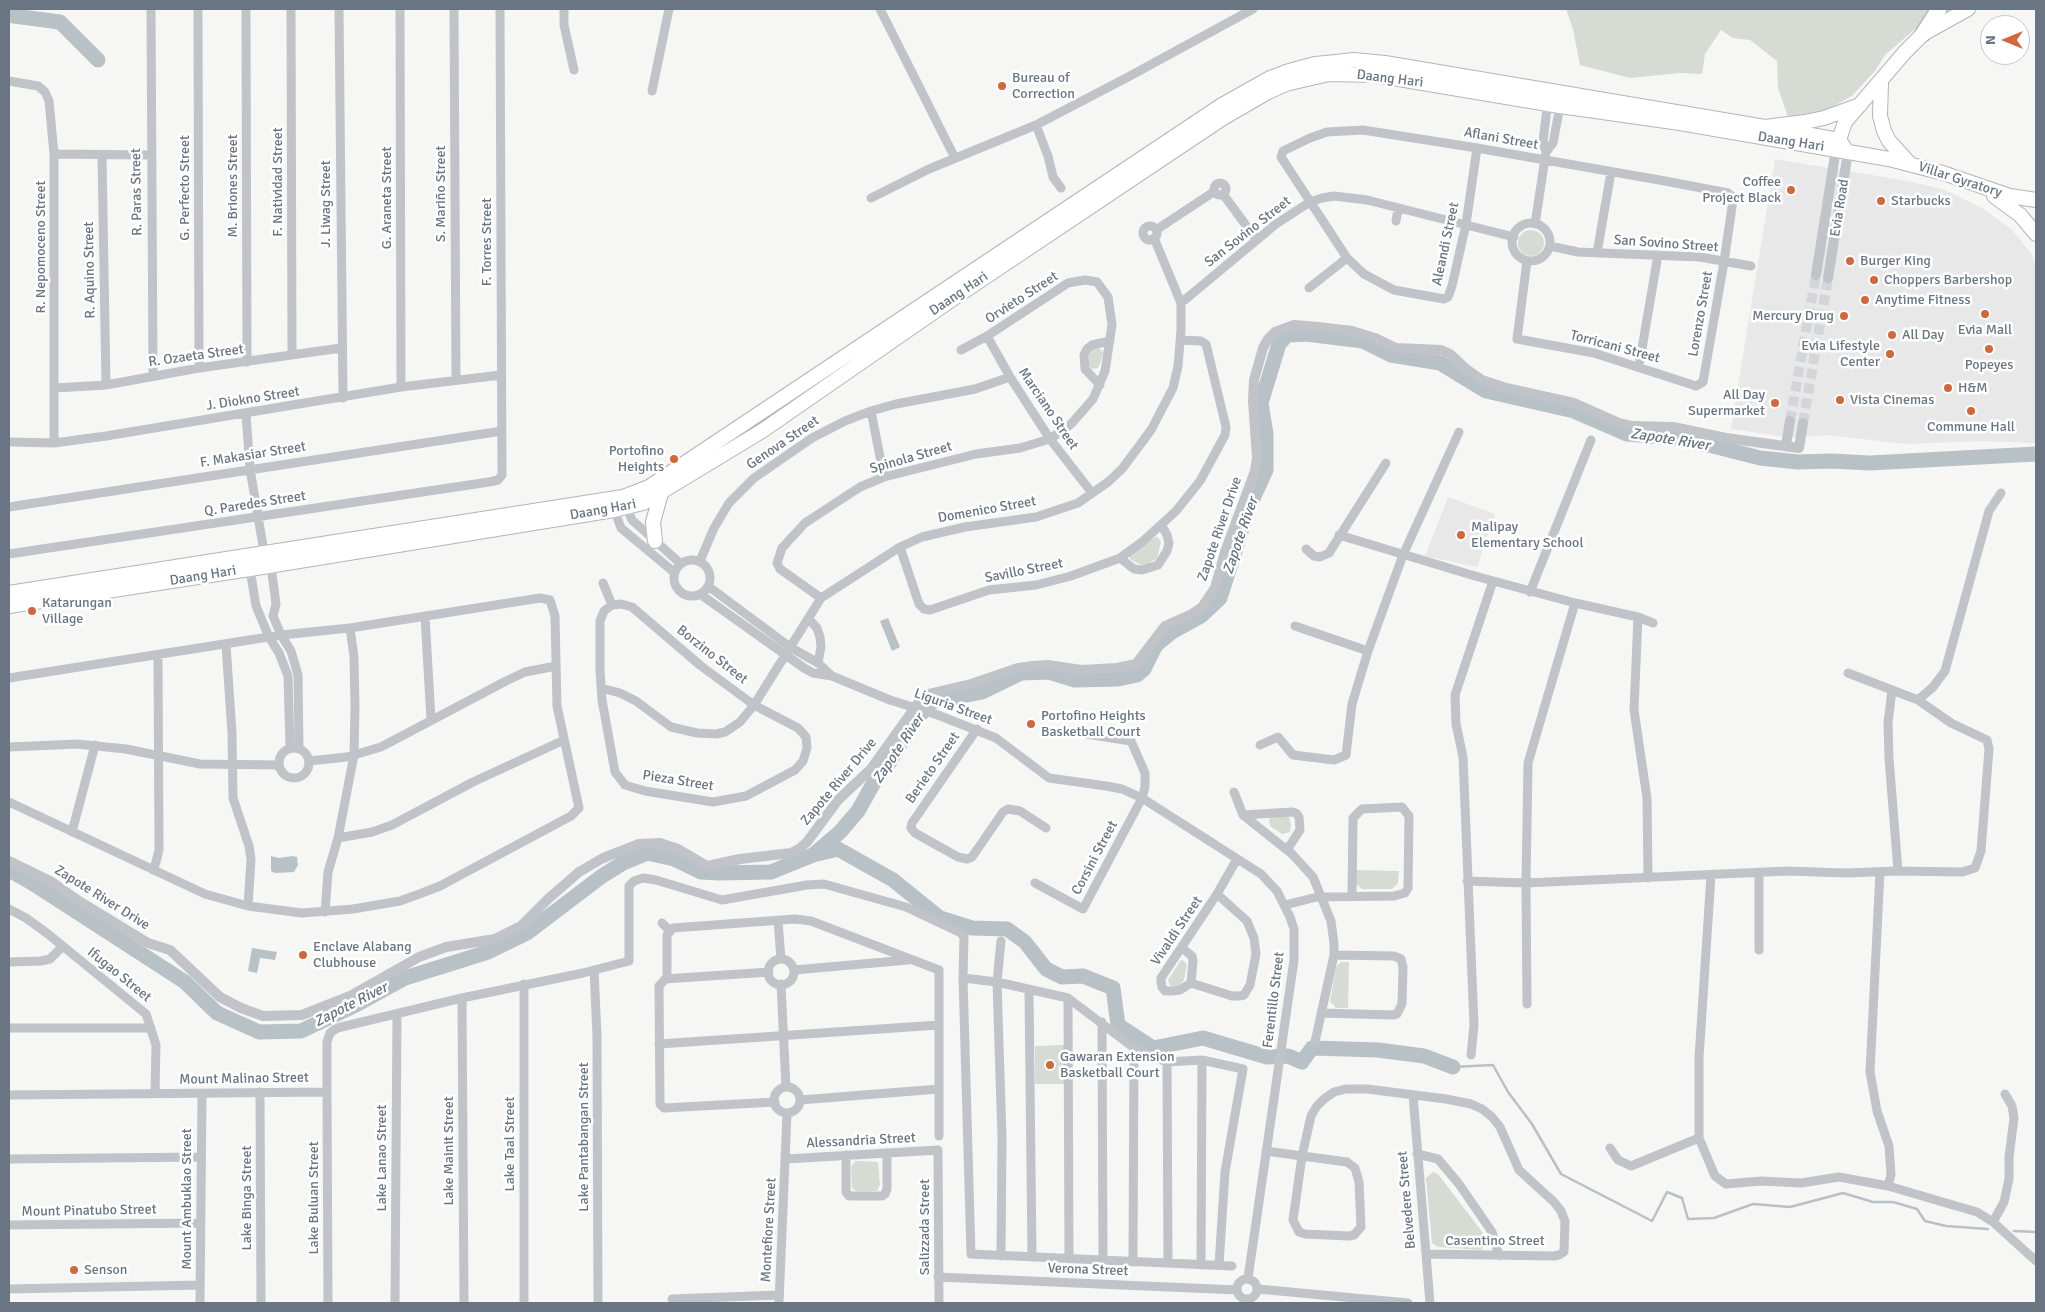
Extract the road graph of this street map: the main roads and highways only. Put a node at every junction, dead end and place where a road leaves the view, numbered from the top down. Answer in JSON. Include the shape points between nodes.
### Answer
{"nodes":[{"id":1,"x":1939,"y":9,"type":"edge"},
{"id":2,"x":1968,"y":9,"type":"edge"},
{"id":3,"x":1924,"y":34,"type":"junction"},
{"id":4,"x":1881,"y":83,"type":"junction"},
{"id":5,"x":1555,"y":98,"type":"junction"},
{"id":6,"x":1860,"y":105,"type":"junction"},
{"id":7,"x":1765,"y":127,"type":"junction"},
{"id":8,"x":1841,"y":147,"type":"junction"},
{"id":9,"x":1910,"y":164,"type":"junction"},
{"id":10,"x":1981,"y":187,"type":"junction"},
{"id":11,"x":2036,"y":200,"type":"edge"},
{"id":12,"x":2036,"y":234,"type":"edge"},
{"id":13,"x":953,"y":291,"type":"junction"},
{"id":14,"x":661,"y":493,"type":"junction"},
{"id":15,"x":618,"y":503,"type":"junction"},
{"id":16,"x":655,"y":541,"type":"road end"},
{"id":17,"x":9,"y":593,"type":"edge"},
{"id":18,"x":9,"y":606,"type":"edge"}],
"edges":[{"from":1,"to":3,"type":"highway"},
{"from":2,"to":3,"type":"main road"},
{"from":3,"to":4,"type":"main road"},
{"from":4,"to":6,"type":"main road","name":"Daang Hari"},
{"from":4,"to":9,"type":"main road","name":"Villar Gyratory","via":[[1880,116],[1884,131]]},
{"from":5,"to":7,"type":"main road","name":"Daang Hari"},
{"from":5,"to":8,"type":"main road","name":"Daang Hari","via":[[1680,123]]},
{"from":5,"to":13,"type":"main road","name":"Daang Hari","via":[[1429,69],[1378,62],[1354,60],[1315,64],[1289,71],[1222,105]]},
{"from":6,"to":7,"type":"main road","name":"Daang Hari","via":[[1824,118]]},
{"from":6,"to":8,"type":"main road","name":"Evia Road","via":[[1845,122]]},
{"from":7,"to":8,"type":"main road"},
{"from":8,"to":9,"type":"main road","name":"Daang Hari"},
{"from":9,"to":10,"type":"main road","name":"Villar Gyratory"},
{"from":10,"to":11,"type":"main road","name":"Villar Gyratory"},
{"from":10,"to":12,"type":"main road","via":[[2007,204]]},
{"from":13,"to":14,"type":"main road","name":"Daang Hari","via":[[762,431]]},
{"from":13,"to":15,"type":"main road","name":"Daang Hari","via":[[657,482]]},
{"from":14,"to":15,"type":"main road","name":"Daang Hari","via":[[643,502]]},
{"from":14,"to":16,"type":"main road","via":[[653,522]]},
{"from":15,"to":17,"type":"main road","name":"Daang Hari","via":[[264,552]]},
{"from":15,"to":18,"type":"main road","name":"Daang Hari","via":[[556,518]]}]}
